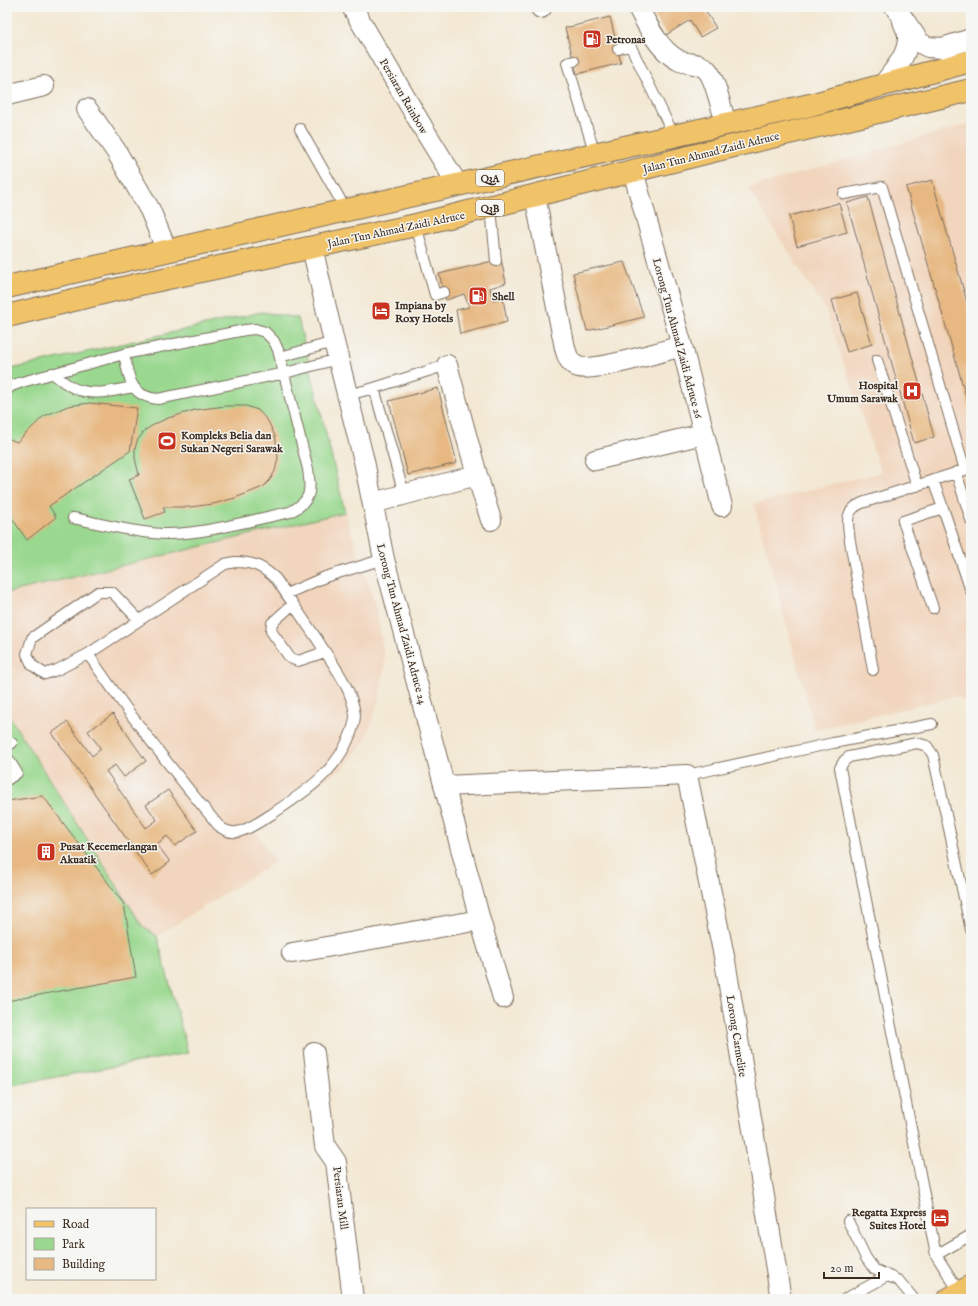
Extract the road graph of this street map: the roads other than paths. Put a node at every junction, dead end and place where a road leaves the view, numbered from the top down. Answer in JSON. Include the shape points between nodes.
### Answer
{"nodes":[{"id":1,"x":352,"y":7,"type":"edge"},
{"id":2,"x":638,"y":7,"type":"edge"},
{"id":3,"x":898,"y":11,"type":"edge"},
{"id":4,"x":971,"y":39,"type":"edge"},
{"id":5,"x":942,"y":48,"type":"junction"},
{"id":6,"x":618,"y":49,"type":"dead end"},
{"id":7,"x":574,"y":61,"type":"dead end"},
{"id":8,"x":971,"y":61,"type":"edge"},
{"id":9,"x":920,"y":74,"type":"junction"},
{"id":10,"x":883,"y":85,"type":"junction"},
{"id":11,"x":44,"y":86,"type":"dead end"},
{"id":12,"x":971,"y":90,"type":"edge"},
{"id":13,"x":7,"y":95,"type":"edge"},
{"id":14,"x":87,"y":109,"type":"dead end"},
{"id":15,"x":726,"y":124,"type":"junction"},
{"id":16,"x":300,"y":129,"type":"dead end"},
{"id":17,"x":674,"y":136,"type":"junction"},
{"id":18,"x":595,"y":154,"type":"junction"},
{"id":19,"x":633,"y":171,"type":"junction"},
{"id":20,"x":458,"y":185,"type":"junction"},
{"id":21,"x":844,"y":194,"type":"dead end"},
{"id":22,"x":535,"y":196,"type":"junction"},
{"id":23,"x":491,"y":208,"type":"junction"},
{"id":24,"x":346,"y":210,"type":"junction"},
{"id":25,"x":416,"y":225,"type":"junction"},
{"id":26,"x":312,"y":247,"type":"junction"},
{"id":27,"x":167,"y":251,"type":"junction"},
{"id":28,"x":496,"y":260,"type":"dead end"},
{"id":29,"x":7,"y":287,"type":"edge"},
{"id":30,"x":444,"y":292,"type":"dead end"},
{"id":31,"x":7,"y":316,"type":"edge"},
{"id":32,"x":682,"y":346,"type":"junction"},
{"id":33,"x":336,"y":350,"type":"junction"},
{"id":34,"x":124,"y":354,"type":"junction"},
{"id":35,"x":280,"y":357,"type":"junction"},
{"id":36,"x":877,"y":360,"type":"dead end"},
{"id":37,"x":448,"y":365,"type":"joint"},
{"id":38,"x":284,"y":373,"type":"junction"},
{"id":39,"x":52,"y":374,"type":"junction"},
{"id":40,"x":133,"y":387,"type":"junction"},
{"id":41,"x":374,"y":388,"type":"junction"},
{"id":42,"x":7,"y":390,"type":"edge"},
{"id":43,"x":348,"y":395,"type":"junction"},
{"id":44,"x":704,"y":434,"type":"junction"},
{"id":45,"x":594,"y":460,"type":"dead end"},
{"id":46,"x":964,"y":470,"type":"edge"},
{"id":47,"x":477,"y":475,"type":"junction"},
{"id":48,"x":933,"y":480,"type":"junction"},
{"id":49,"x":917,"y":486,"type":"junction"},
{"id":50,"x":404,"y":494,"type":"junction"},
{"id":51,"x":373,"y":503,"type":"junction"},
{"id":52,"x":722,"y":506,"type":"dead end"},
{"id":53,"x":943,"y":508,"type":"junction"},
{"id":54,"x":73,"y":518,"type":"dead end"},
{"id":55,"x":491,"y":520,"type":"dead end"},
{"id":56,"x":971,"y":520,"type":"edge"},
{"id":57,"x":384,"y":559,"type":"junction"},
{"id":58,"x":971,"y":591,"type":"edge"},
{"id":59,"x":286,"y":594,"type":"junction"},
{"id":60,"x":293,"y":604,"type":"junction"},
{"id":61,"x":933,"y":608,"type":"dead end"},
{"id":62,"x":139,"y":620,"type":"junction"},
{"id":63,"x":325,"y":652,"type":"junction"},
{"id":64,"x":88,"y":654,"type":"junction"},
{"id":65,"x":873,"y":670,"type":"dead end"},
{"id":66,"x":932,"y":724,"type":"dead end"},
{"id":67,"x":7,"y":757,"type":"edge"},
{"id":68,"x":687,"y":775,"type":"junction"},
{"id":69,"x":7,"y":780,"type":"edge"},
{"id":70,"x":445,"y":786,"type":"junction"},
{"id":71,"x":480,"y":920,"type":"junction"},
{"id":72,"x":971,"y":930,"type":"edge"},
{"id":73,"x":292,"y":953,"type":"dead end"},
{"id":74,"x":503,"y":998,"type":"dead end"},
{"id":75,"x":314,"y":1053,"type":"dead end"},
{"id":76,"x":848,"y":1221,"type":"dead end"},
{"id":77,"x":971,"y":1235,"type":"edge"},
{"id":78,"x":936,"y":1255,"type":"junction"},
{"id":79,"x":888,"y":1276,"type":"junction"},
{"id":80,"x":960,"y":1293,"type":"edge"},
{"id":81,"x":353,"y":1299,"type":"edge"},
{"id":82,"x":781,"y":1299,"type":"edge"},
{"id":83,"x":845,"y":1299,"type":"edge"},
{"id":84,"x":914,"y":1299,"type":"edge"}],
"edges":[{"from":1,"to":20,"type":"street","name":"Persiaran Rainbow"},
{"from":2,"to":15,"type":"street","via":[[660,44],[670,54],[679,61],[702,66],[708,70]]},
{"from":3,"to":5,"type":"street","via":[[920,43],[928,47]]},
{"from":3,"to":10,"type":"street","via":[[908,35],[906,51]]},
{"from":4,"to":5,"type":"street"},
{"from":5,"to":9,"type":"street"},
{"from":6,"to":17,"type":"lane","via":[[630,45]]},
{"from":7,"to":18,"type":"lane","via":[[567,63]]},
{"from":8,"to":9,"type":"main road","name":"Jalan Tun Ahmad Zaidi Adruce","number":"Q3A"},
{"from":9,"to":10,"type":"main road","name":"Jalan Tun Ahmad Zaidi Adruce","number":"Q3A"},
{"from":10,"to":15,"type":"main road","name":"Jalan Tun Ahmad Zaidi Adruce","number":"Q3A"},
{"from":11,"to":13,"type":"street"},
{"from":12,"to":19,"type":"main road","name":"Jalan Tun Ahmad Zaidi Adruce","number":"Q3B"},
{"from":14,"to":27,"type":"street","via":[[116,151],[150,210]]},
{"from":15,"to":17,"type":"main road","name":"Jalan Tun Ahmad Zaidi Adruce","number":"Q3A"},
{"from":16,"to":24,"type":"lane"},
{"from":17,"to":18,"type":"main road","name":"Jalan Tun Ahmad Zaidi Adruce","number":"Q3A"},
{"from":18,"to":20,"type":"main road","name":"Jalan Tun Ahmad Zaidi Adruce","number":"Q3A"},
{"from":19,"to":22,"type":"main road","name":"Jalan Tun Ahmad Zaidi Adruce","number":"Q3B"},
{"from":19,"to":32,"type":"street","name":"Lorong Tun Ahmad Zaidi Adruce 26"},
{"from":20,"to":24,"type":"main road","name":"Jalan Tun Ahmad Zaidi Adruce","number":"Q3A"},
{"from":21,"to":46,"type":"lane","via":[[882,187]]},
{"from":22,"to":23,"type":"main road","name":"Jalan Tun Ahmad Zaidi Adruce","number":"Q3B"},
{"from":22,"to":32,"type":"street","via":[[562,333],[570,361],[578,367],[588,368]]},
{"from":23,"to":25,"type":"main road","name":"Jalan Tun Ahmad Zaidi Adruce","number":"Q3B"},
{"from":23,"to":28,"type":"lane"},
{"from":24,"to":27,"type":"main road","name":"Jalan Tun Ahmad Zaidi Adruce","number":"Q3A"},
{"from":25,"to":26,"type":"main road","name":"Jalan Tun Ahmad Zaidi Adruce","number":"Q3B"},
{"from":25,"to":30,"type":"lane","via":[[435,295]]},
{"from":26,"to":31,"type":"main road","name":"Jalan Tun Ahmad Zaidi Adruce","number":"Q3B"},
{"from":26,"to":33,"type":"street","name":"Lorong Tun Ahmad Zaidi Adruce 24"},
{"from":27,"to":29,"type":"main road","name":"Jalan Tun Ahmad Zaidi Adruce","number":"Q3A"},
{"from":32,"to":44,"type":"street","name":"Lorong Tun Ahmad Zaidi Adruce 26"},
{"from":33,"to":35,"type":"lane"},
{"from":33,"to":38,"type":"lane"},
{"from":33,"to":43,"type":"street","name":"Lorong Tun Ahmad Zaidi Adruce 24"},
{"from":34,"to":35,"type":"lane","via":[[255,329],[266,332],[274,341]]},
{"from":34,"to":39,"type":"lane"},
{"from":34,"to":40,"type":"lane"},
{"from":35,"to":38,"type":"lane"},
{"from":36,"to":49,"type":"lane"},
{"from":37,"to":41,"type":"lane"},
{"from":37,"to":47,"type":"street"},
{"from":38,"to":40,"type":"lane","via":[[158,399],[144,396]]},
{"from":38,"to":54,"type":"lane","via":[[310,485],[308,498],[300,507],[290,512],[224,526],[169,534]]},
{"from":39,"to":40,"type":"lane","via":[[78,390],[91,393]]},
{"from":39,"to":42,"type":"lane","via":[[22,382]]},
{"from":41,"to":43,"type":"lane"},
{"from":41,"to":50,"type":"lane"},
{"from":43,"to":51,"type":"street","name":"Lorong Tun Ahmad Zaidi Adruce 24"},
{"from":44,"to":45,"type":"street"},
{"from":44,"to":52,"type":"street","name":"Lorong Tun Ahmad Zaidi Adruce 26"},
{"from":46,"to":48,"type":"lane"},
{"from":46,"to":56,"type":"lane"},
{"from":47,"to":50,"type":"street"},
{"from":47,"to":55,"type":"street"},
{"from":48,"to":49,"type":"lane"},
{"from":48,"to":53,"type":"lane"},
{"from":49,"to":65,"type":"lane","via":[[855,506],[848,516],[855,575]]},
{"from":50,"to":51,"type":"street"},
{"from":51,"to":57,"type":"street","name":"Lorong Tun Ahmad Zaidi Adruce 24"},
{"from":53,"to":58,"type":"lane"},
{"from":53,"to":61,"type":"lane","via":[[904,521]]},
{"from":57,"to":59,"type":"lane","via":[[325,577]]},
{"from":57,"to":70,"type":"street","name":"Lorong Tun Ahmad Zaidi Adruce 24"},
{"from":59,"to":60,"type":"lane"},
{"from":59,"to":62,"type":"lane","via":[[276,579],[258,565],[235,562],[225,564]]},
{"from":60,"to":63,"type":"lane"},
{"from":60,"to":63,"type":"lane","via":[[272,623],[271,631],[293,660],[298,661]]},
{"from":62,"to":64,"type":"lane"},
{"from":62,"to":64,"type":"lane","via":[[112,592],[98,592],[32,638],[27,654],[32,665],[46,674]]},
{"from":63,"to":64,"type":"lane","via":[[345,685],[353,706],[355,716],[347,742],[338,759],[318,781],[265,818],[236,832],[223,830],[218,825],[169,766]]},
{"from":66,"to":68,"type":"lane"},
{"from":67,"to":69,"type":"lane","via":[[17,773]]},
{"from":68,"to":70,"type":"street"},
{"from":68,"to":82,"type":"street","name":"Lorong Carmelite","via":[[725,961]]},
{"from":70,"to":71,"type":"street","name":"Lorong Tun Ahmad Zaidi Adruce 24"},
{"from":71,"to":73,"type":"street"},
{"from":71,"to":74,"type":"street","name":"Lorong Tun Ahmad Zaidi Adruce 24"},
{"from":72,"to":78,"type":"lane","via":[[933,754],[927,746],[917,743],[850,757],[844,761],[840,768]]},
{"from":75,"to":81,"type":"street","name":"Persiaran Mill","via":[[325,1146],[336,1162]]},
{"from":76,"to":79,"type":"lane","via":[[874,1269]]},
{"from":77,"to":78,"type":"lane"},
{"from":78,"to":80,"type":"lane"},
{"from":79,"to":83,"type":"lane"},
{"from":79,"to":84,"type":"lane","via":[[899,1281]]}]}
